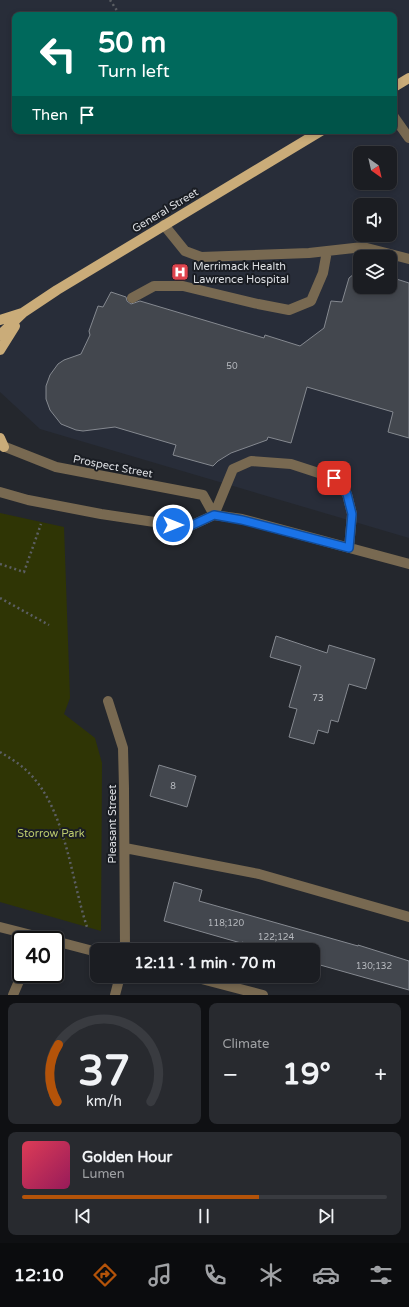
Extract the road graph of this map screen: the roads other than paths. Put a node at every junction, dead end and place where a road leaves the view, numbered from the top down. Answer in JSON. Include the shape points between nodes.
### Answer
{"nodes":[{"id":1,"x":409,"y":78,"type":"edge"},
{"id":2,"x":397,"y":85,"type":"edge"},
{"id":3,"x":397,"y":121,"type":"edge"},
{"id":4,"x":316,"y":134,"type":"edge"},
{"id":5,"x":409,"y":138,"type":"edge"},
{"id":6,"x":164,"y":225,"type":"junction"},
{"id":7,"x":327,"y":251,"type":"junction"},
{"id":8,"x":409,"y":260,"type":"edge"},
{"id":9,"x":132,"y":298,"type":"dead end"},
{"id":10,"x":24,"y":312,"type":"junction"},
{"id":11,"x":0,"y":320,"type":"edge"},
{"id":12,"x":0,"y":335,"type":"edge"},
{"id":13,"x":0,"y":350,"type":"edge"},
{"id":14,"x":1,"y":443,"type":"edge"},
{"id":15,"x":0,"y":492,"type":"edge"},
{"id":16,"x":214,"y":515,"type":"junction"},
{"id":17,"x":349,"y":548,"type":"junction"},
{"id":18,"x":409,"y":564,"type":"edge"},
{"id":19,"x":108,"y":701,"type":"dead end"},
{"id":20,"x":125,"y":848,"type":"junction"},
{"id":21,"x":409,"y":917,"type":"edge"},
{"id":22,"x":0,"y":927,"type":"edge"},
{"id":23,"x":13,"y":931,"type":"edge"},
{"id":24,"x":64,"y":943,"type":"edge"},
{"id":25,"x":125,"y":943,"type":"edge"},
{"id":26,"x":90,"y":950,"type":"edge"},
{"id":27,"x":18,"y":983,"type":"edge"},
{"id":28,"x":118,"y":983,"type":"edge"},
{"id":29,"x":217,"y":983,"type":"edge"},
{"id":30,"x":13,"y":995,"type":"edge"},
{"id":31,"x":115,"y":995,"type":"edge"},
{"id":32,"x":263,"y":995,"type":"edge"}],
"edges":[{"from":1,"to":2,"type":"main road"},
{"from":3,"to":5,"type":"street"},
{"from":4,"to":6,"type":"main road","name":"General Street"},
{"from":6,"to":7,"type":"street","via":[[185,251],[201,257]]},
{"from":6,"to":10,"type":"main road","name":"General Street"},
{"from":7,"to":8,"type":"street","via":[[363,247]]},
{"from":7,"to":9,"type":"street","via":[[323,274],[311,301],[289,310],[183,286],[154,286]]},
{"from":10,"to":11,"type":"main road","name":"General Street"},
{"from":10,"to":12,"type":"main road","name":"General Street"},
{"from":10,"to":13,"type":"main road"},
{"from":14,"to":16,"type":"street","name":"Prospect Street","via":[[56,466],[203,495]]},
{"from":15,"to":16,"type":"street","via":[[101,514],[188,527]]},
{"from":16,"to":17,"type":"street"},
{"from":16,"to":17,"type":"street","via":[[233,469],[251,462],[290,464],[334,478],[347,494],[352,514]]},
{"from":17,"to":18,"type":"street"},
{"from":19,"to":20,"type":"street","name":"Pleasant Street","via":[[123,748]]},
{"from":20,"to":21,"type":"street","via":[[259,874]]},
{"from":20,"to":25,"type":"street","name":"Pleasant Street"},
{"from":22,"to":23,"type":"street"},
{"from":24,"to":26,"type":"street"},
{"from":27,"to":30,"type":"street"},
{"from":28,"to":31,"type":"street"},
{"from":29,"to":32,"type":"street"}]}
